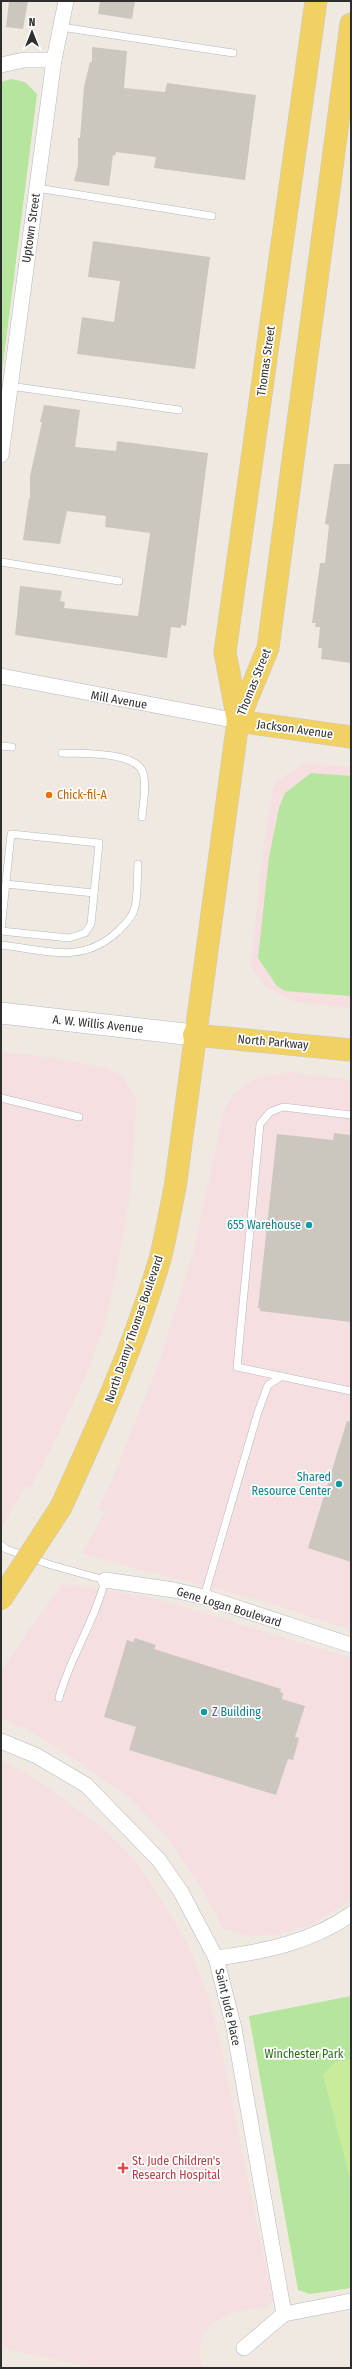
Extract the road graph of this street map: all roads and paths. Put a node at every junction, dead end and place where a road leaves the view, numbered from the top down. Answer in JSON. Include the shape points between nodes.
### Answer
{"nodes":[{"id":1,"x":66,"y":1,"type":"edge"},
{"id":2,"x":316,"y":1,"type":"edge"},
{"id":3,"x":351,"y":24,"type":"edge"},
{"id":4,"x":61,"y":27,"type":"junction"},
{"id":5,"x":233,"y":53,"type":"dead end"},
{"id":6,"x":54,"y":60,"type":"junction"},
{"id":7,"x":1,"y":65,"type":"edge"},
{"id":8,"x":37,"y":188,"type":"junction"},
{"id":9,"x":212,"y":216,"type":"dead end"},
{"id":10,"x":10,"y":386,"type":"junction"},
{"id":11,"x":178,"y":410,"type":"dead end"},
{"id":12,"x":3,"y":426,"type":"edge"},
{"id":13,"x":1,"y":455,"type":"edge"},
{"id":14,"x":1,"y":562,"type":"edge"},
{"id":15,"x":119,"y":581,"type":"dead end"},
{"id":16,"x":1,"y":676,"type":"edge"},
{"id":17,"x":238,"y":721,"type":"junction"},
{"id":18,"x":351,"y":737,"type":"edge"},
{"id":19,"x":1,"y":746,"type":"edge"},
{"id":20,"x":12,"y":747,"type":"dead end"},
{"id":21,"x":62,"y":753,"type":"dead end"},
{"id":22,"x":142,"y":817,"type":"dead end"},
{"id":23,"x":138,"y":864,"type":"dead end"},
{"id":24,"x":6,"y":884,"type":"junction"},
{"id":25,"x":94,"y":893,"type":"junction"},
{"id":26,"x":1,"y":931,"type":"edge"},
{"id":27,"x":1,"y":945,"type":"edge"},
{"id":28,"x":1,"y":1013,"type":"edge"},
{"id":29,"x":194,"y":1035,"type":"junction"},
{"id":30,"x":351,"y":1050,"type":"edge"},
{"id":31,"x":1,"y":1098,"type":"edge"},
{"id":32,"x":351,"y":1115,"type":"edge"},
{"id":33,"x":79,"y":1117,"type":"dead end"},
{"id":34,"x":282,"y":1376,"type":"junction"},
{"id":35,"x":351,"y":1391,"type":"edge"},
{"id":36,"x":1,"y":1545,"type":"edge"},
{"id":37,"x":105,"y":1580,"type":"junction"},
{"id":38,"x":204,"y":1597,"type":"junction"},
{"id":39,"x":1,"y":1598,"type":"edge"},
{"id":40,"x":351,"y":1645,"type":"edge"},
{"id":41,"x":59,"y":1698,"type":"dead end"},
{"id":42,"x":1,"y":1741,"type":"edge"},
{"id":43,"x":351,"y":1914,"type":"edge"},
{"id":44,"x":216,"y":1958,"type":"junction"},
{"id":45,"x":351,"y":2300,"type":"edge"},
{"id":46,"x":284,"y":2314,"type":"junction"},
{"id":47,"x":244,"y":2348,"type":"dead end"}],
"edges":[{"from":1,"to":4,"type":"street","name":"Uptown Street"},
{"from":2,"to":17,"type":"main road","name":"Thomas Street","via":[[225,652]]},
{"from":3,"to":17,"type":"main road","name":"Thomas Street","via":[[268,648]]},
{"from":4,"to":5,"type":"lane"},
{"from":4,"to":6,"type":"street","name":"Uptown Street"},
{"from":6,"to":7,"type":"street","via":[[24,60]]},
{"from":6,"to":8,"type":"street","name":"Uptown Street"},
{"from":8,"to":9,"type":"lane"},
{"from":8,"to":10,"type":"street","name":"Uptown Street"},
{"from":10,"to":11,"type":"lane"},
{"from":10,"to":12,"type":"street","name":"Uptown Street"},
{"from":12,"to":13,"type":"street","name":"Uptown Street"},
{"from":14,"to":15,"type":"lane"},
{"from":16,"to":17,"type":"street","name":"Mill Avenue"},
{"from":17,"to":18,"type":"main road","name":"Jackson Avenue"},
{"from":17,"to":29,"type":"main road","name":"Thomas Street"},
{"from":19,"to":20,"type":"lane"},
{"from":21,"to":22,"type":"lane","via":[[122,757],[134,761],[143,772],[145,787]]},
{"from":23,"to":27,"type":"lane","via":[[135,909],[125,924],[106,942],[84,952],[68,953]]},
{"from":24,"to":25,"type":"lane"},
{"from":24,"to":25,"type":"lane","via":[[11,834],[99,843]]},
{"from":24,"to":26,"type":"lane"},
{"from":25,"to":26,"type":"lane","via":[[91,924],[85,933],[69,938]]},
{"from":28,"to":29,"type":"main road","name":"A. W. Willis Avenue"},
{"from":29,"to":30,"type":"main road","name":"North Parkway"},
{"from":29,"to":39,"type":"main road","name":"North Danny Thomas Boulevard","bridge":true,"via":[[175,1188],[160,1257],[107,1406],[61,1507]]},
{"from":31,"to":33,"type":"lane"},
{"from":32,"to":34,"type":"lane","via":[[283,1107],[264,1116],[258,1130],[237,1367]]},
{"from":34,"to":35,"type":"lane"},
{"from":34,"to":38,"type":"lane","via":[[268,1385],[258,1412]]},
{"from":36,"to":37,"type":"lane","via":[[51,1565]]},
{"from":37,"to":38,"type":"street","name":"Gene Logan Boulevard"},
{"from":37,"to":41,"type":"lane","via":[[100,1600],[65,1674]]},
{"from":38,"to":40,"type":"street","name":"Gene Logan Boulevard"},
{"from":42,"to":44,"type":"street","name":"Saint Jude Place","via":[[38,1756],[86,1784],[160,1860],[181,1892]]},
{"from":43,"to":44,"type":"street","via":[[313,1936],[253,1953]]},
{"from":44,"to":46,"type":"street","name":"Saint Jude Place","via":[[234,2028]]},
{"from":45,"to":46,"type":"street"},
{"from":46,"to":47,"type":"street"}]}
